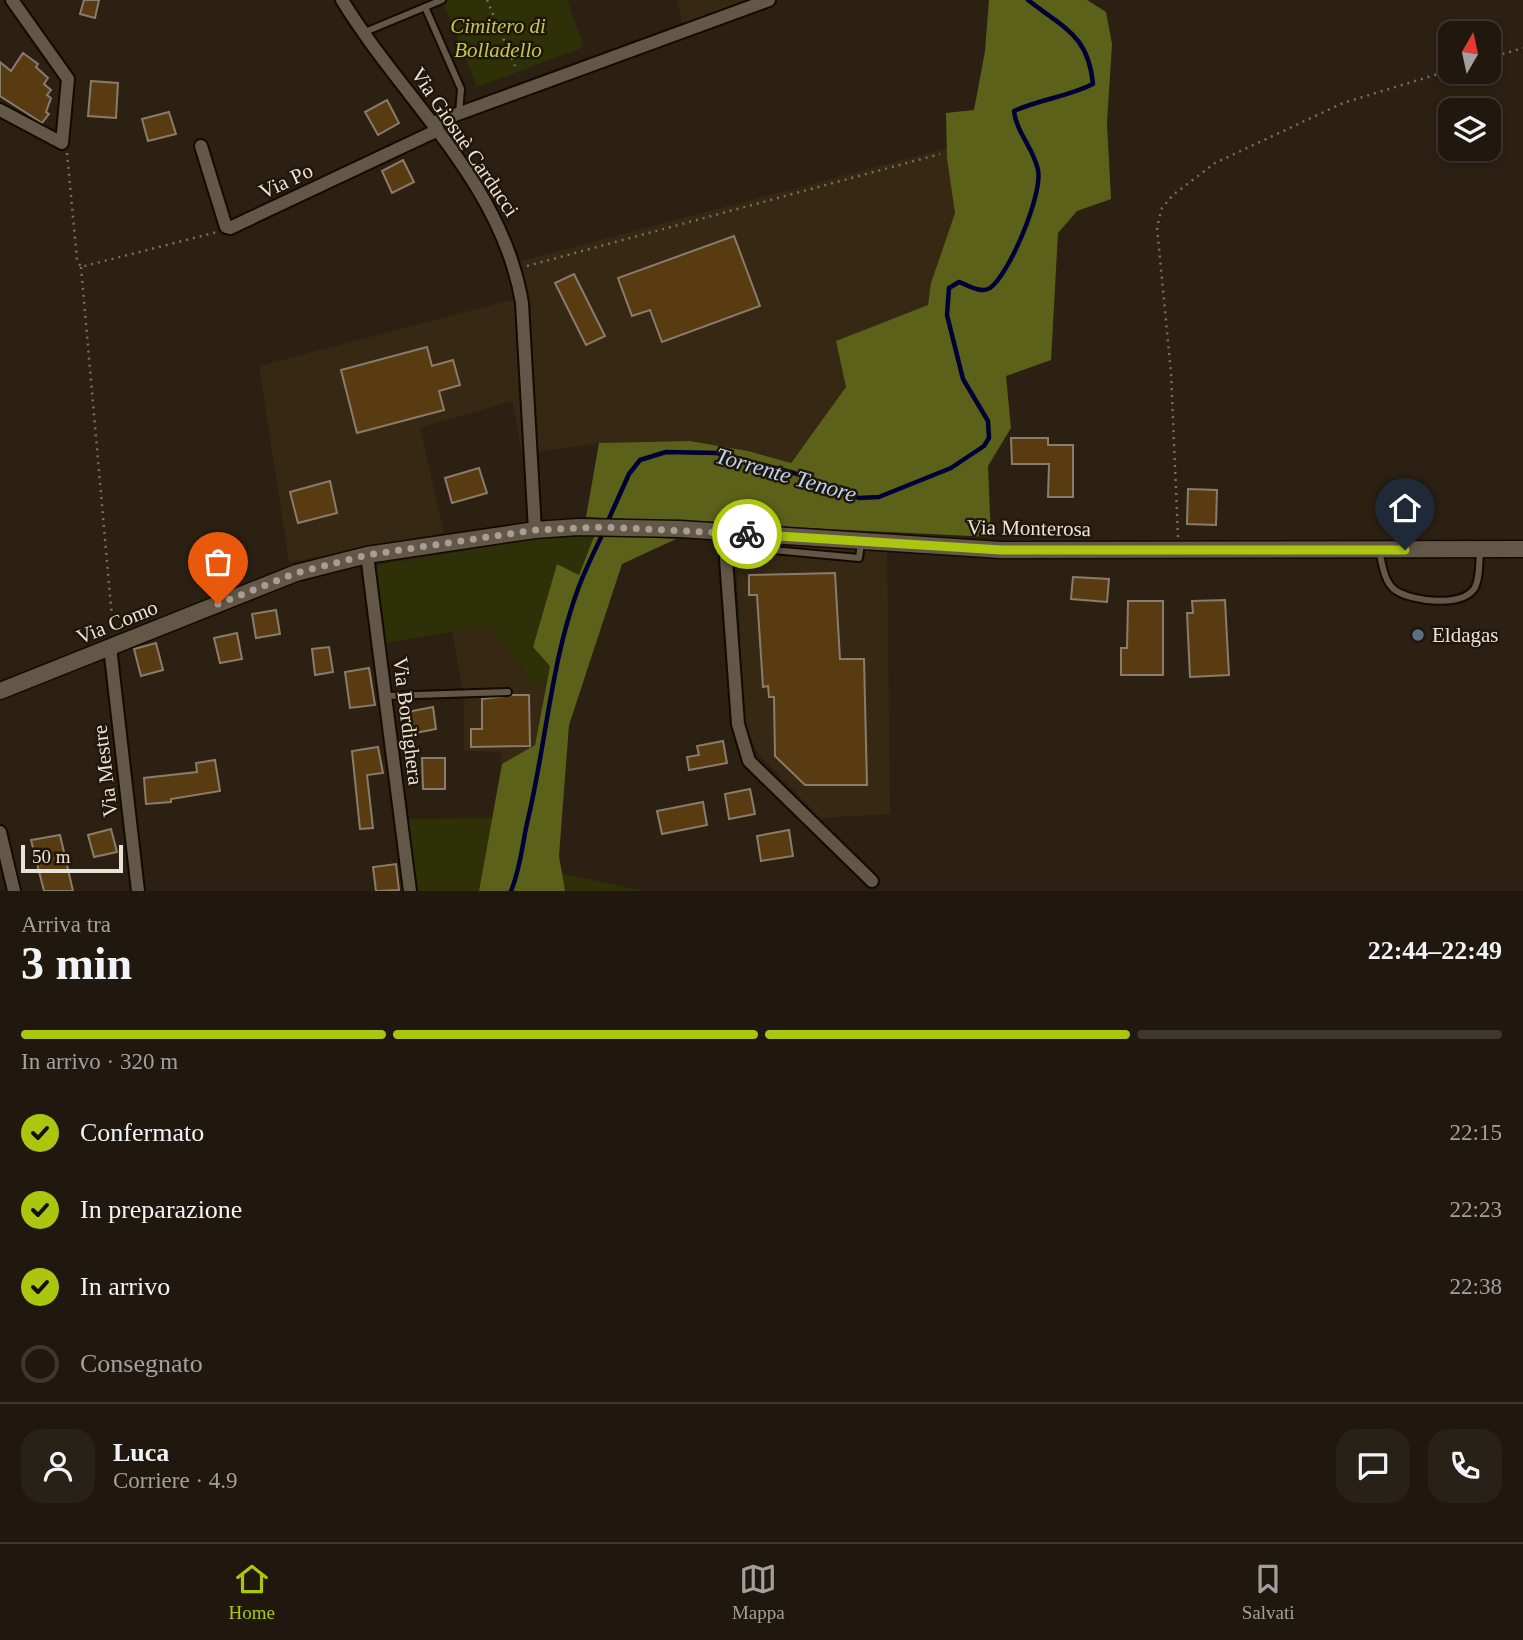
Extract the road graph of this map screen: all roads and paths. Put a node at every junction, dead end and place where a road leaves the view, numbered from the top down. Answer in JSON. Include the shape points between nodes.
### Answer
{"nodes":[{"id":1,"x":12,"y":0,"type":"edge"},
{"id":2,"x":342,"y":0,"type":"edge"},
{"id":3,"x":442,"y":0,"type":"edge"},
{"id":4,"x":487,"y":0,"type":"edge"},
{"id":5,"x":769,"y":0,"type":"edge"},
{"id":6,"x":425,"y":7,"type":"junction"},
{"id":7,"x":365,"y":32,"type":"junction"},
{"id":8,"x":1523,"y":48,"type":"edge"},
{"id":9,"x":1502,"y":54,"type":"edge"},
{"id":10,"x":516,"y":66,"type":"dead end"},
{"id":11,"x":1438,"y":74,"type":"edge"},
{"id":12,"x":0,"y":110,"type":"edge"},
{"id":13,"x":459,"y":114,"type":"junction"},
{"id":14,"x":436,"y":127,"type":"junction"},
{"id":15,"x":62,"y":144,"type":"junction"},
{"id":16,"x":201,"y":146,"type":"dead end"},
{"id":17,"x":940,"y":154,"type":"dead end"},
{"id":18,"x":230,"y":228,"type":"junction"},
{"id":19,"x":81,"y":267,"type":"junction"},
{"id":20,"x":517,"y":268,"type":"junction"},
{"id":21,"x":535,"y":530,"type":"junction"},
{"id":22,"x":728,"y":532,"type":"junction"},
{"id":23,"x":1481,"y":549,"type":"junction"},
{"id":24,"x":1379,"y":550,"type":"junction"},
{"id":25,"x":1523,"y":550,"type":"edge"},
{"id":26,"x":1178,"y":551,"type":"junction"},
{"id":27,"x":367,"y":555,"type":"junction"},
{"id":28,"x":113,"y":646,"type":"junction"},
{"id":29,"x":0,"y":691,"type":"edge"},
{"id":30,"x":508,"y":692,"type":"dead end"},
{"id":31,"x":385,"y":696,"type":"junction"},
{"id":32,"x":0,"y":832,"type":"edge"},
{"id":33,"x":872,"y":881,"type":"dead end"},
{"id":34,"x":14,"y":891,"type":"edge"},
{"id":35,"x":138,"y":891,"type":"edge"},
{"id":36,"x":410,"y":891,"type":"edge"}],
"edges":[{"from":1,"to":15,"type":"street","via":[[68,79]]},
{"from":2,"to":7,"type":"street","name":"Via Giosuè Carducci"},
{"from":3,"to":6,"type":"lane"},
{"from":4,"to":10,"type":"path"},
{"from":5,"to":13,"type":"street","name":"Via Po"},
{"from":6,"to":7,"type":"lane"},
{"from":6,"to":13,"type":"lane","via":[[461,89]]},
{"from":7,"to":14,"type":"street","name":"Via Giosuè Carducci"},
{"from":8,"to":9,"type":"path"},
{"from":11,"to":26,"type":"path","via":[[1343,103],[1215,163],[1162,208],[1157,227],[1171,373]]},
{"from":12,"to":15,"type":"street"},
{"from":13,"to":14,"type":"street","name":"Via Po"},
{"from":14,"to":18,"type":"street","name":"Via Po"},
{"from":14,"to":20,"type":"street","name":"Via Giosuè Carducci","via":[[505,236]]},
{"from":15,"to":19,"type":"path","via":[[67,152]]},
{"from":16,"to":18,"type":"street","via":[[221,215]]},
{"from":17,"to":20,"type":"path"},
{"from":18,"to":19,"type":"path"},
{"from":19,"to":28,"type":"path"},
{"from":20,"to":21,"type":"street","name":"Via Giosuè Carducci"},
{"from":21,"to":22,"type":"main road","name":"Via Monterosa"},
{"from":21,"to":27,"type":"main road","name":"Via Como"},
{"from":22,"to":26,"type":"main road","name":"Via Monterosa","via":[[1001,550]]},
{"from":22,"to":33,"type":"street","via":[[738,724],[749,761]]},
{"from":23,"to":24,"type":"main road","name":"Via Monterosa"},
{"from":23,"to":24,"type":"lane","via":[[1472,592],[1435,599],[1408,597],[1394,590]]},
{"from":23,"to":25,"type":"main road","name":"Via Monterosa"},
{"from":24,"to":26,"type":"main road","name":"Via Monterosa"},
{"from":27,"to":28,"type":"main road","name":"Via Como","via":[[296,573]]},
{"from":27,"to":31,"type":"street","name":"Via Bordighera"},
{"from":28,"to":29,"type":"main road","name":"Via Como"},
{"from":28,"to":35,"type":"street","name":"Via Mestre"},
{"from":30,"to":31,"type":"lane"},
{"from":31,"to":36,"type":"street","name":"Via Bordighera"},
{"from":32,"to":34,"type":"street"}]}
